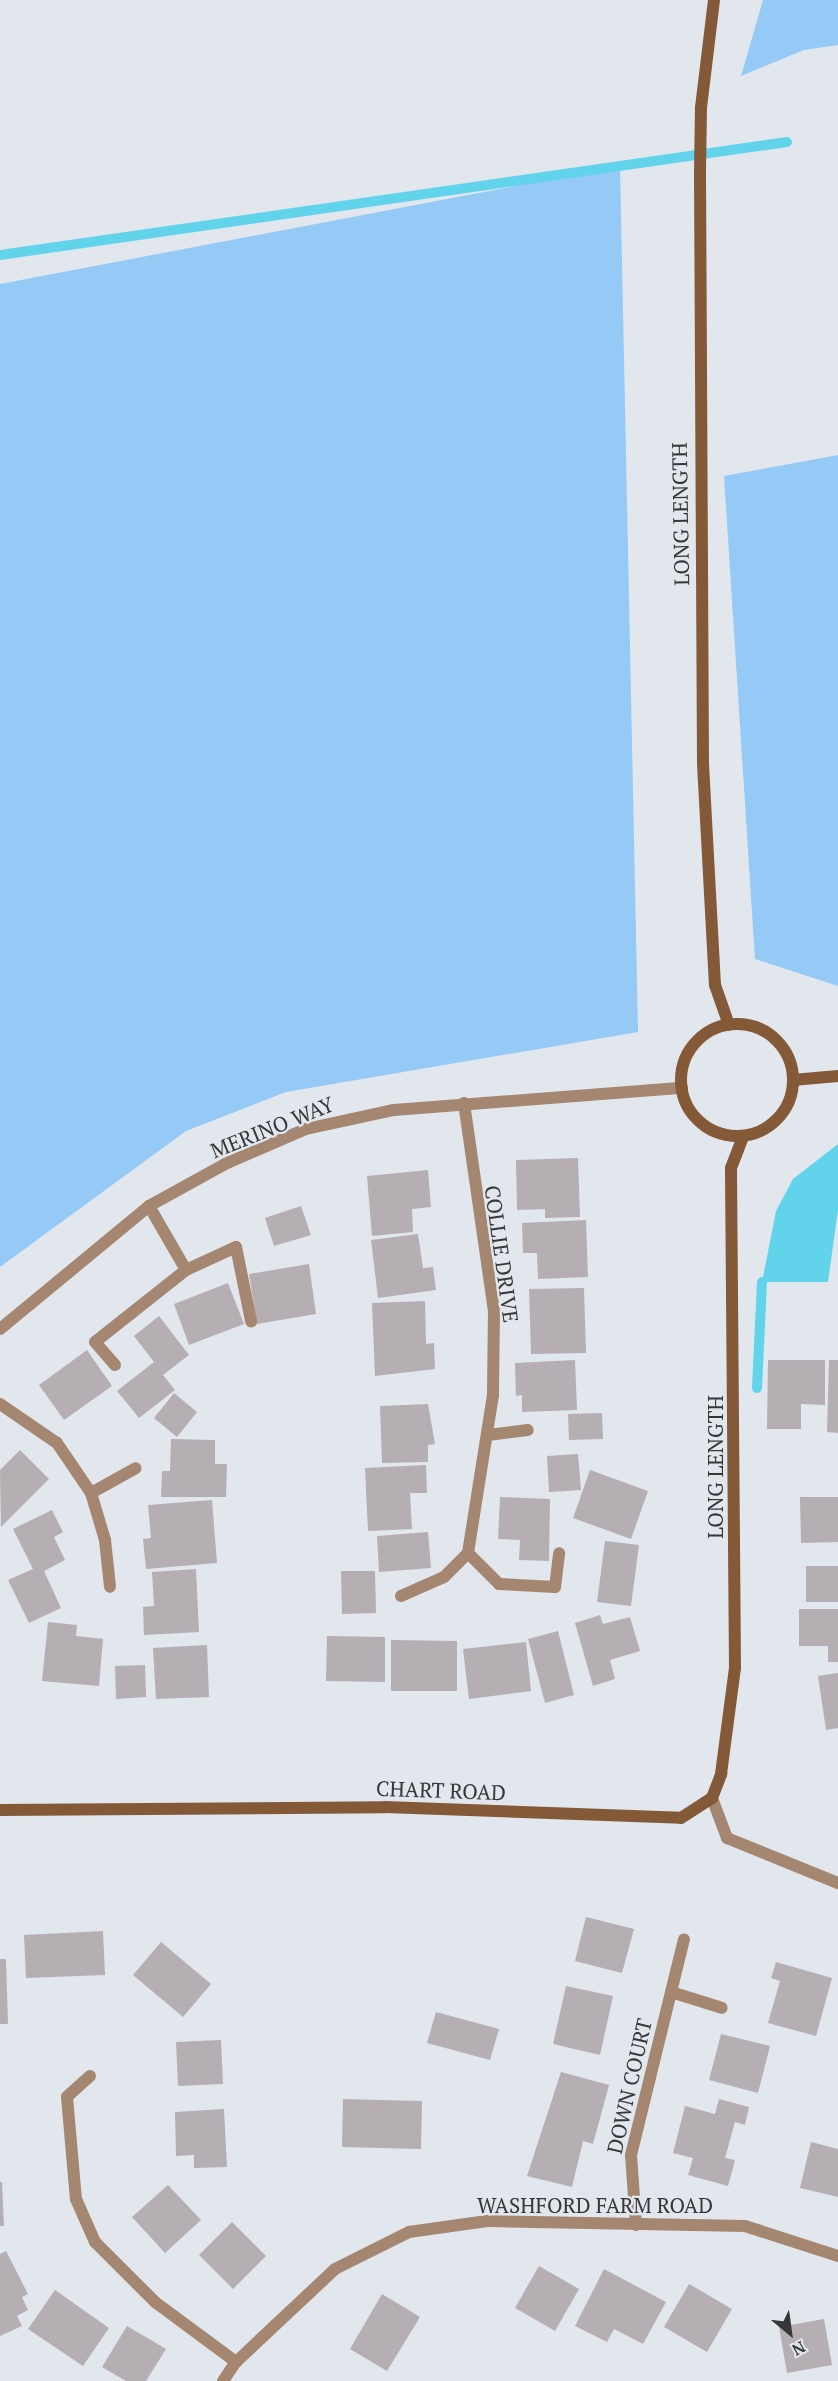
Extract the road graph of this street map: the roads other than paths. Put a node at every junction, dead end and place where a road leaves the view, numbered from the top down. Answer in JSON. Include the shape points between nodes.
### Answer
{"nodes":[{"id":1,"x":714,"y":0,"type":"edge"},
{"id":2,"x":729,"y":1025,"type":"junction"},
{"id":3,"x":838,"y":1076,"type":"edge"},
{"id":4,"x":793,"y":1080,"type":"junction"},
{"id":5,"x":682,"y":1088,"type":"junction"},
{"id":6,"x":464,"y":1103,"type":"junction"},
{"id":7,"x":743,"y":1136,"type":"junction"},
{"id":8,"x":149,"y":1206,"type":"junction"},
{"id":9,"x":186,"y":1270,"type":"junction"},
{"id":10,"x":251,"y":1321,"type":"dead end"},
{"id":11,"x":0,"y":1329,"type":"edge"},
{"id":12,"x":115,"y":1365,"type":"dead end"},
{"id":13,"x":0,"y":1404,"type":"edge"},
{"id":14,"x":528,"y":1430,"type":"dead end"},
{"id":15,"x":488,"y":1436,"type":"junction"},
{"id":16,"x":135,"y":1468,"type":"dead end"},
{"id":17,"x":91,"y":1493,"type":"junction"},
{"id":18,"x":468,"y":1553,"type":"junction"},
{"id":19,"x":559,"y":1553,"type":"dead end"},
{"id":20,"x":110,"y":1587,"type":"dead end"},
{"id":21,"x":401,"y":1596,"type":"dead end"},
{"id":22,"x":712,"y":1798,"type":"junction"},
{"id":23,"x":0,"y":1810,"type":"edge"},
{"id":24,"x":838,"y":1882,"type":"edge"},
{"id":25,"x":684,"y":1938,"type":"dead end"},
{"id":26,"x":671,"y":1992,"type":"junction"},
{"id":27,"x":722,"y":2008,"type":"dead end"},
{"id":28,"x":90,"y":2076,"type":"dead end"},
{"id":29,"x":636,"y":2225,"type":"junction"},
{"id":30,"x":838,"y":2256,"type":"edge"},
{"id":31,"x":236,"y":2362,"type":"junction"},
{"id":32,"x":223,"y":2381,"type":"edge"}],
"edges":[{"from":1,"to":2,"type":"street","name":"LONG LENGTH","via":[[701,120],[698,360],[703,764],[715,986]]},
{"from":2,"to":4,"type":"street","via":[[748,1025],[781,1045]]},
{"from":2,"to":5,"type":"street","via":[[713,1030],[687,1053]]},
{"from":3,"to":4,"type":"street"},
{"from":4,"to":7,"type":"street","via":[[791,1097],[773,1124]]},
{"from":5,"to":6,"type":"street","name":"MERINO WAY"},
{"from":5,"to":7,"type":"street","via":[[696,1119],[710,1129]]},
{"from":6,"to":8,"type":"street","name":"MERINO WAY","via":[[343,1118],[306,1129],[225,1164]]},
{"from":6,"to":15,"type":"street","name":"COLLIE DRIVE","via":[[494,1311]]},
{"from":7,"to":22,"type":"street","name":"LONG LENGTH","via":[[731,1168],[735,1668],[721,1774]]},
{"from":8,"to":9,"type":"street"},
{"from":8,"to":11,"type":"street","name":"MERINO WAY"},
{"from":9,"to":10,"type":"street","via":[[236,1247]]},
{"from":9,"to":12,"type":"street","via":[[96,1342]]},
{"from":13,"to":17,"type":"street","via":[[57,1443]]},
{"from":14,"to":15,"type":"street"},
{"from":15,"to":18,"type":"street","name":"COLLIE DRIVE"},
{"from":16,"to":17,"type":"street"},
{"from":17,"to":20,"type":"street","via":[[105,1540]]},
{"from":18,"to":19,"type":"street","via":[[499,1584],[555,1587]]},
{"from":18,"to":21,"type":"street","via":[[444,1577]]},
{"from":22,"to":23,"type":"street","name":"CHART ROAD","via":[[681,1818],[385,1807]]},
{"from":22,"to":24,"type":"street","via":[[727,1838]]},
{"from":25,"to":26,"type":"street","name":"DOWN COURT"},
{"from":26,"to":27,"type":"street"},
{"from":26,"to":29,"type":"street","name":"DOWN COURT","via":[[631,2155]]},
{"from":28,"to":31,"type":"street","via":[[67,2097],[76,2199],[95,2242],[147,2296]]},
{"from":29,"to":30,"type":"street","name":"WASHFORD FARM ROAD","via":[[745,2226]]},
{"from":29,"to":31,"type":"street","name":"WASHFORD FARM ROAD","via":[[487,2222],[408,2232],[335,2270]]},
{"from":31,"to":32,"type":"street","name":"WASHFORD FARM ROAD"}]}
